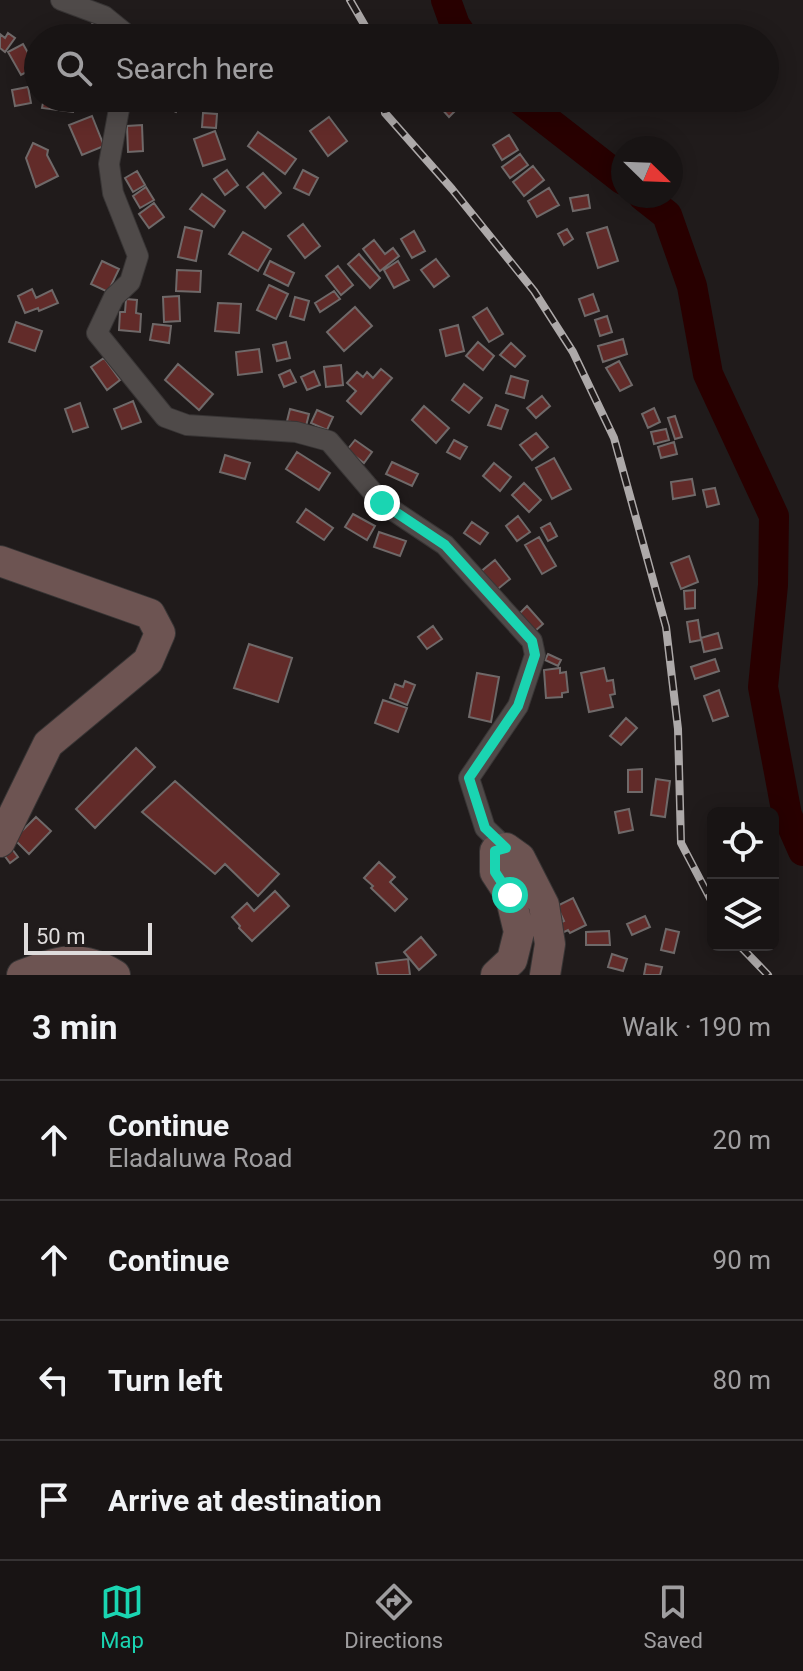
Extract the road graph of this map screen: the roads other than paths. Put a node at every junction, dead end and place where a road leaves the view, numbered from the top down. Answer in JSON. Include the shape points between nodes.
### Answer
{"nodes":[{"id":1,"x":61,"y":0,"type":"edge"},
{"id":2,"x":114,"y":24,"type":"edge"},
{"id":3,"x":118,"y":112,"type":"edge"},
{"id":4,"x":0,"y":561,"type":"edge"},
{"id":5,"x":0,"y":842,"type":"edge"},
{"id":6,"x":506,"y":848,"type":"junction"},
{"id":7,"x":22,"y":975,"type":"edge"},
{"id":8,"x":115,"y":975,"type":"edge"},
{"id":9,"x":496,"y":975,"type":"edge"},
{"id":10,"x":545,"y":975,"type":"edge"}],
"edges":[{"from":1,"to":2,"type":"street"},
{"from":3,"to":6,"type":"street","via":[[109,164],[113,193],[138,256],[130,282],[114,297],[97,333],[165,417],[187,425],[296,432],[329,441],[382,503],[445,545],[532,641],[535,655],[518,706],[469,778],[485,828]]},
{"from":4,"to":5,"type":"street","via":[[150,614],[160,633],[148,661],[48,744]]},
{"from":6,"to":9,"type":"street","via":[[495,851],[495,872],[510,895],[519,932],[512,960]]},
{"from":6,"to":10,"type":"street","via":[[520,858],[544,905],[550,944]]},
{"from":7,"to":8,"type":"street","via":[[55,962],[80,961]]}]}
